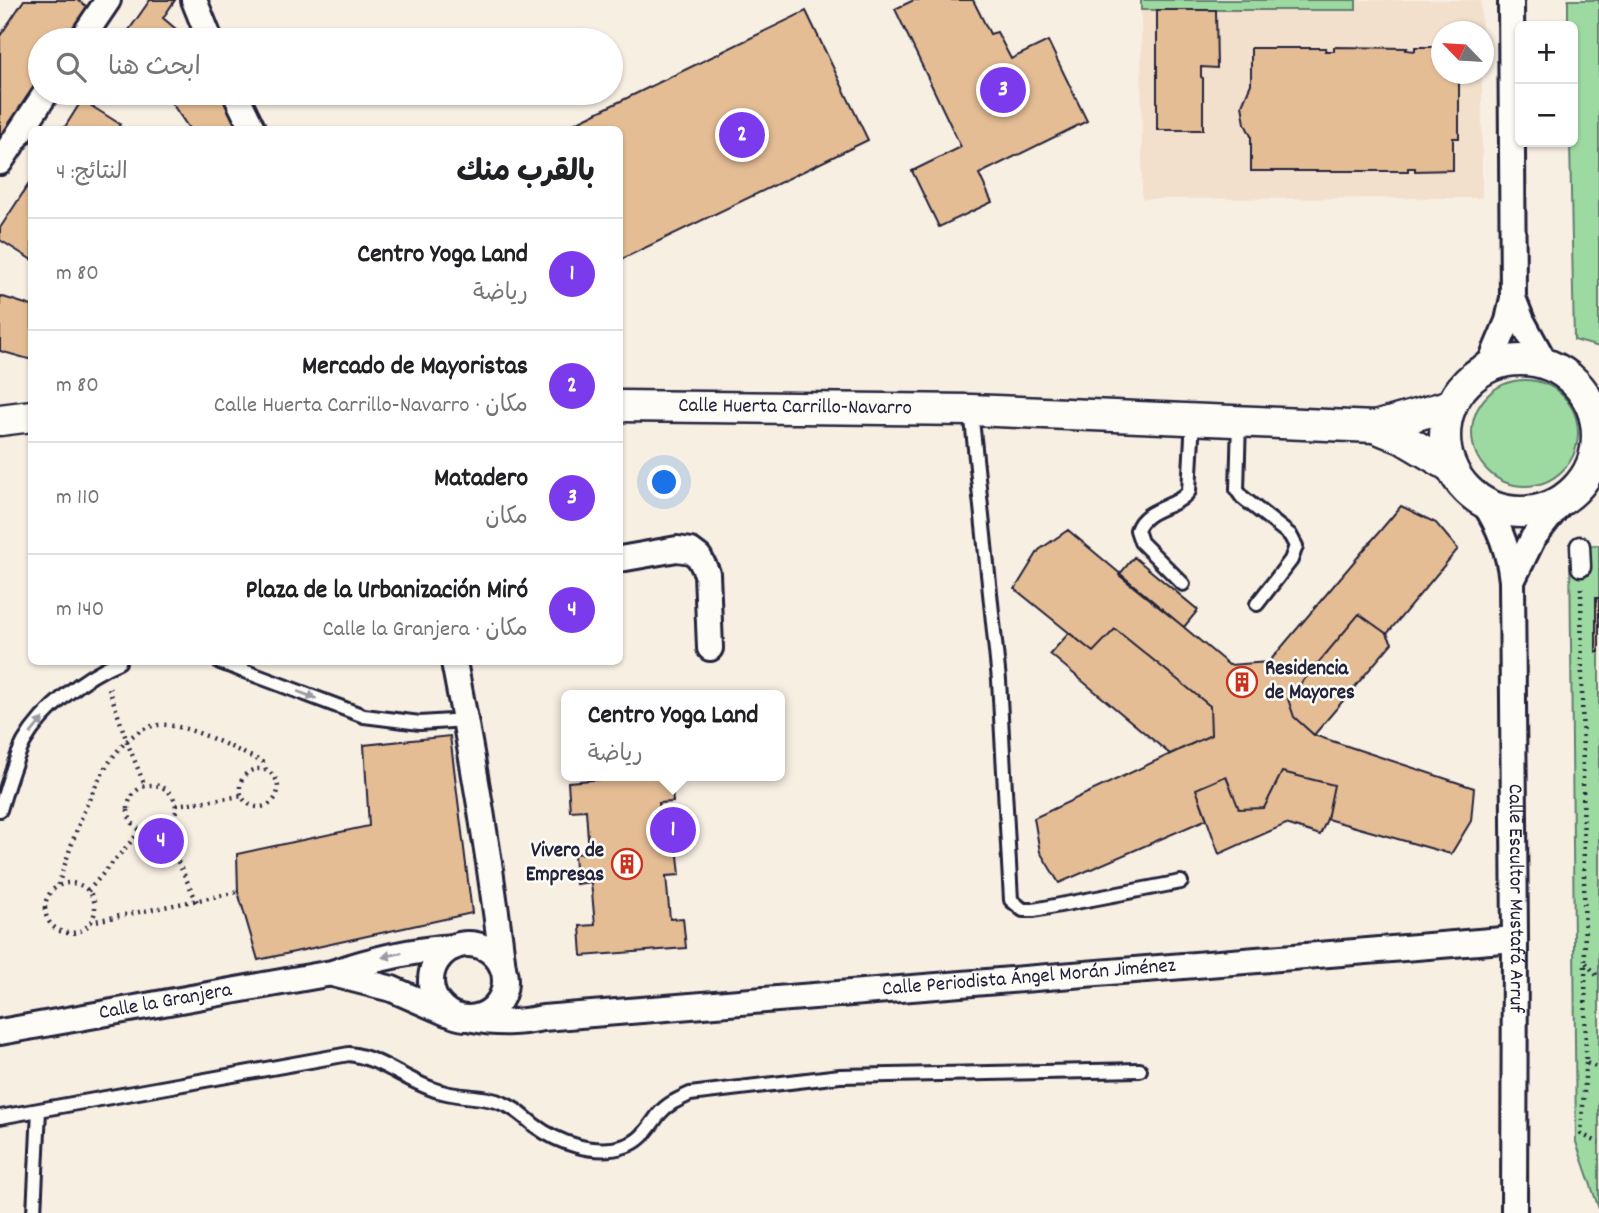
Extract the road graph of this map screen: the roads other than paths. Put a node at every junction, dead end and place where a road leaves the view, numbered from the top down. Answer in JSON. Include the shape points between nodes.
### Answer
{"nodes":[{"id":1,"x":108,"y":0,"type":"edge"},
{"id":2,"x":194,"y":0,"type":"edge"},
{"id":3,"x":1511,"y":0,"type":"edge"},
{"id":4,"x":89,"y":28,"type":"edge"},
{"id":5,"x":205,"y":28,"type":"edge"},
{"id":6,"x":38,"y":105,"type":"edge"},
{"id":7,"x":241,"y":105,"type":"edge"},
{"id":8,"x":251,"y":126,"type":"edge"},
{"id":9,"x":0,"y":162,"type":"edge"},
{"id":10,"x":1513,"y":298,"type":"junction"},
{"id":11,"x":1545,"y":363,"type":"junction"},
{"id":12,"x":1489,"y":366,"type":"junction"},
{"id":13,"x":1591,"y":394,"type":"edge"},
{"id":14,"x":1451,"y":405,"type":"junction"},
{"id":15,"x":623,"y":407,"type":"edge"},
{"id":16,"x":971,"y":410,"type":"junction"},
{"id":17,"x":28,"y":416,"type":"edge"},
{"id":18,"x":0,"y":419,"type":"edge"},
{"id":19,"x":1193,"y":419,"type":"junction"},
{"id":20,"x":1239,"y":421,"type":"junction"},
{"id":21,"x":1375,"y":427,"type":"junction"},
{"id":22,"x":1451,"y":467,"type":"junction"},
{"id":23,"x":1594,"y":467,"type":"edge"},
{"id":24,"x":1563,"y":500,"type":"junction"},
{"id":25,"x":1484,"y":503,"type":"junction"},
{"id":26,"x":1580,"y":546,"type":"dead end"},
{"id":27,"x":623,"y":559,"type":"edge"},
{"id":28,"x":1581,"y":567,"type":"road end"},
{"id":29,"x":1512,"y":582,"type":"junction"},
{"id":30,"x":1183,"y":584,"type":"dead end"},
{"id":31,"x":1257,"y":604,"type":"dead end"},
{"id":32,"x":709,"y":648,"type":"dead end"},
{"id":33,"x":112,"y":665,"type":"edge"},
{"id":34,"x":228,"y":665,"type":"edge"},
{"id":35,"x":455,"y":665,"type":"edge"},
{"id":36,"x":466,"y":720,"type":"junction"},
{"id":37,"x":0,"y":810,"type":"edge"},
{"id":38,"x":1181,"y":882,"type":"dead end"},
{"id":39,"x":496,"y":907,"type":"junction"},
{"id":40,"x":1516,"y":939,"type":"junction"},
{"id":41,"x":459,"y":945,"type":"junction"},
{"id":42,"x":332,"y":974,"type":"junction"},
{"id":43,"x":504,"y":978,"type":"junction"},
{"id":44,"x":462,"y":1016,"type":"junction"},
{"id":45,"x":543,"y":1018,"type":"junction"},
{"id":46,"x":0,"y":1031,"type":"edge"},
{"id":47,"x":1140,"y":1070,"type":"dead end"},
{"id":48,"x":38,"y":1110,"type":"junction"},
{"id":49,"x":0,"y":1117,"type":"edge"},
{"id":50,"x":34,"y":1213,"type":"edge"},
{"id":51,"x":1514,"y":1213,"type":"edge"}],
"edges":[{"from":1,"to":4,"type":"street"},
{"from":2,"to":5,"type":"street"},
{"from":3,"to":10,"type":"street"},
{"from":6,"to":9,"type":"street"},
{"from":7,"to":8,"type":"street"},
{"from":10,"to":11,"type":"street"},
{"from":10,"to":12,"type":"street"},
{"from":11,"to":12,"type":"street","via":[[1507,360]]},
{"from":11,"to":13,"type":"street"},
{"from":12,"to":14,"type":"street","via":[[1465,384]]},
{"from":13,"to":23,"type":"street","via":[[1597,430]]},
{"from":14,"to":21,"type":"street"},
{"from":14,"to":22,"type":"street","via":[[1445,426]]},
{"from":15,"to":16,"type":"street","name":"Calle Huerta Carrillo-Navarro"},
{"from":16,"to":19,"type":"street","name":"Calle Huerta Carrillo-Navarro"},
{"from":16,"to":38,"type":"lane","via":[[999,671],[1011,900],[1023,910],[1034,910]]},
{"from":17,"to":18,"type":"street"},
{"from":19,"to":20,"type":"street","name":"Calle Huerta Carrillo-Navarro"},
{"from":19,"to":30,"type":"lane","via":[[1189,491],[1145,517],[1137,530],[1141,542]]},
{"from":20,"to":21,"type":"street","name":"Calle Huerta Carrillo-Navarro"},
{"from":20,"to":31,"type":"lane","via":[[1237,490],[1290,535],[1296,546],[1291,560]]},
{"from":21,"to":22,"type":"street"},
{"from":22,"to":25,"type":"street","via":[[1471,494]]},
{"from":23,"to":24,"type":"street"},
{"from":24,"to":25,"type":"street","via":[[1524,513]]},
{"from":24,"to":29,"type":"street","name":"Calle Escultor Mustafá Arruf","via":[[1533,538]]},
{"from":25,"to":29,"type":"street","name":"Calle Escultor Mustafá Arruf","via":[[1504,541]]},
{"from":26,"to":28,"type":"street"},
{"from":27,"to":32,"type":"street","via":[[677,550],[699,557],[707,573]]},
{"from":29,"to":40,"type":"street","name":"Calle Escultor Mustafá Arruf"},
{"from":37,"to":33,"type":"lane","one_way":true,"via":[[25,741],[61,700]]},
{"from":34,"to":36,"type":"lane","one_way":true,"via":[[364,716],[421,723]]},
{"from":35,"to":36,"type":"street"},
{"from":36,"to":39,"type":"street"},
{"from":39,"to":41,"type":"street","via":[[488,922]]},
{"from":39,"to":43,"type":"street"},
{"from":40,"to":45,"type":"street","name":"Calle Periodista Ángel Morán Jiménez"},
{"from":40,"to":51,"type":"street","name":"Calle Escultor Mustafá Arruf"},
{"from":41,"to":42,"type":"street","name":"Calle la Granjera","one_way":true,"via":[[402,952]]},
{"from":41,"to":43,"type":"street","via":[[488,950]]},
{"from":41,"to":44,"type":"street","via":[[436,962],[430,985],[440,1007]]},
{"from":42,"to":44,"type":"street","name":"Calle la Granjera","via":[[392,989]]},
{"from":42,"to":46,"type":"street","name":"Calle la Granjera"},
{"from":43,"to":44,"type":"street","via":[[499,1003],[488,1013]]},
{"from":43,"to":45,"type":"street","via":[[516,1000]]},
{"from":44,"to":45,"type":"street","name":"Calle Periodista Ángel Morán Jiménez","via":[[496,1023]]},
{"from":47,"to":48,"type":"lane","via":[[840,1076],[690,1094],[668,1105],[639,1138],[607,1149],[553,1137],[503,1103],[440,1092],[373,1060],[349,1054]]},
{"from":48,"to":49,"type":"lane"},
{"from":48,"to":50,"type":"lane"}]}
